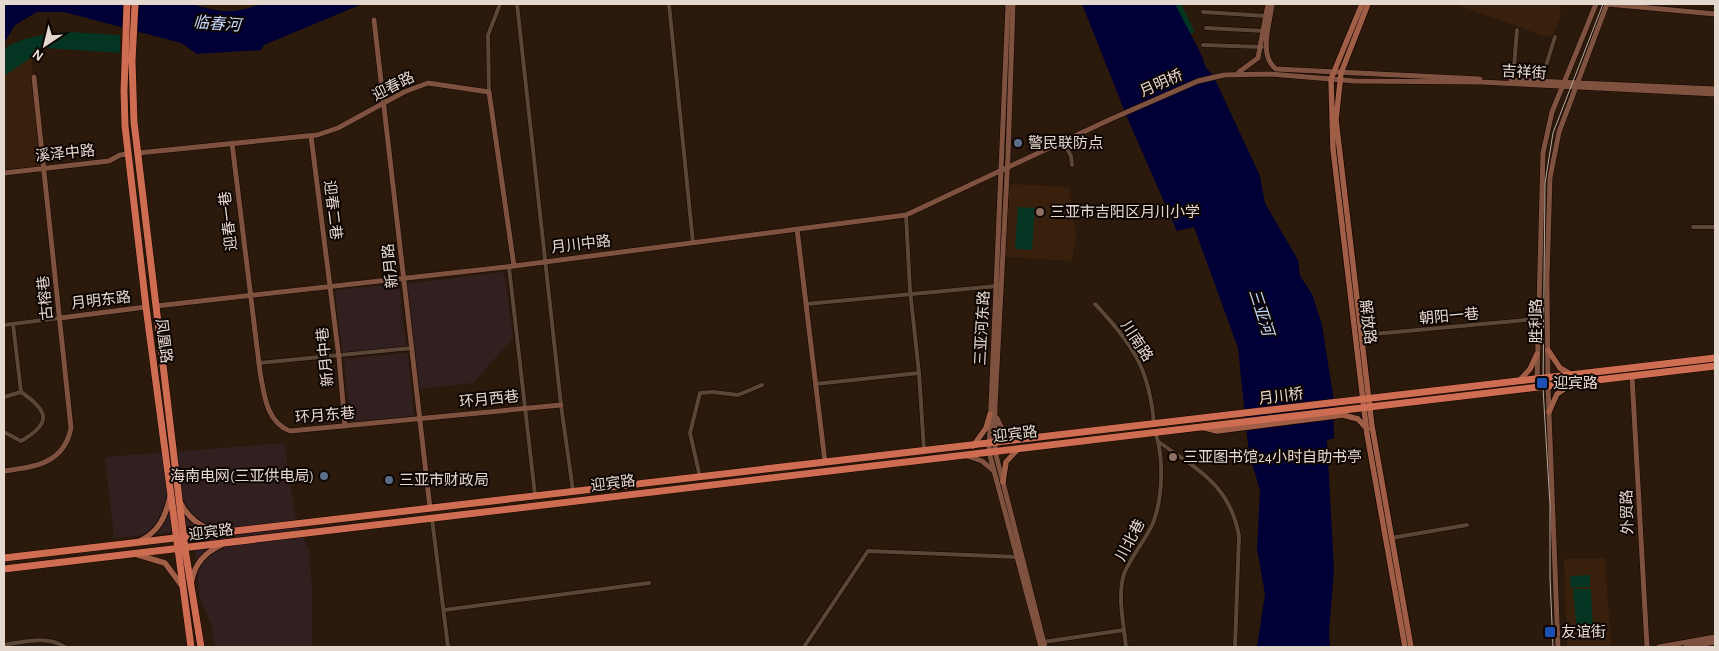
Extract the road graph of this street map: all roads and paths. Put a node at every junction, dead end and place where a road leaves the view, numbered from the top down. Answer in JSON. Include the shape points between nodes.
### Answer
{"nodes":[{"id":1,"x":127,"y":4,"type":"edge"},
{"id":2,"x":135,"y":4,"type":"edge"},
{"id":3,"x":500,"y":4,"type":"edge"},
{"id":4,"x":517,"y":4,"type":"edge"},
{"id":5,"x":669,"y":4,"type":"edge"},
{"id":6,"x":1008,"y":4,"type":"edge"},
{"id":7,"x":1012,"y":4,"type":"edge"},
{"id":8,"x":1268,"y":4,"type":"edge"},
{"id":9,"x":1272,"y":4,"type":"edge"},
{"id":10,"x":1362,"y":4,"type":"edge"},
{"id":11,"x":1368,"y":4,"type":"edge"},
{"id":12,"x":1596,"y":4,"type":"edge"},
{"id":13,"x":1607,"y":4,"type":"edge"},
{"id":14,"x":1203,"y":12,"type":"dead end"},
{"id":15,"x":1715,"y":14,"type":"edge"},
{"id":16,"x":1266,"y":16,"type":"junction"},
{"id":17,"x":374,"y":20,"type":"dead end"},
{"id":18,"x":1206,"y":28,"type":"dead end"},
{"id":19,"x":1517,"y":30,"type":"dead end"},
{"id":20,"x":1264,"y":31,"type":"junction"},
{"id":21,"x":1555,"y":37,"type":"dead end"},
{"id":22,"x":1204,"y":45,"type":"dead end"},
{"id":23,"x":1262,"y":47,"type":"junction"},
{"id":24,"x":1233,"y":74,"type":"junction"},
{"id":25,"x":1332,"y":76,"type":"junction"},
{"id":26,"x":1340,"y":76,"type":"junction"},
{"id":27,"x":34,"y":77,"type":"dead end"},
{"id":28,"x":1513,"y":80,"type":"junction"},
{"id":29,"x":1541,"y":81,"type":"junction"},
{"id":30,"x":1563,"y":84,"type":"junction"},
{"id":31,"x":1577,"y":85,"type":"junction"},
{"id":32,"x":1715,"y":89,"type":"edge"},
{"id":33,"x":489,"y":92,"type":"junction"},
{"id":34,"x":1715,"y":94,"type":"edge"},
{"id":35,"x":384,"y":105,"type":"junction"},
{"id":36,"x":311,"y":136,"type":"junction"},
{"id":37,"x":1063,"y":141,"type":"junction"},
{"id":38,"x":232,"y":143,"type":"junction"},
{"id":39,"x":138,"y":153,"type":"junction"},
{"id":40,"x":128,"y":154,"type":"junction"},
{"id":41,"x":1072,"y":165,"type":"dead end"},
{"id":42,"x":1008,"y":166,"type":"junction"},
{"id":43,"x":44,"y":168,"type":"junction"},
{"id":44,"x":1001,"y":170,"type":"junction"},
{"id":45,"x":4,"y":173,"type":"edge"},
{"id":46,"x":906,"y":215,"type":"junction"},
{"id":47,"x":1693,"y":227,"type":"dead end"},
{"id":48,"x":1715,"y":227,"type":"edge"},
{"id":49,"x":797,"y":229,"type":"junction"},
{"id":50,"x":693,"y":243,"type":"junction"},
{"id":51,"x":544,"y":261,"type":"junction"},
{"id":52,"x":511,"y":266,"type":"junction"},
{"id":53,"x":404,"y":278,"type":"junction"},
{"id":54,"x":997,"y":286,"type":"junction"},
{"id":55,"x":330,"y":287,"type":"junction"},
{"id":56,"x":910,"y":294,"type":"junction"},
{"id":57,"x":250,"y":296,"type":"junction"},
{"id":58,"x":806,"y":304,"type":"junction"},
{"id":59,"x":1095,"y":304,"type":"dead end"},
{"id":60,"x":156,"y":306,"type":"junction"},
{"id":61,"x":146,"y":307,"type":"junction"},
{"id":62,"x":60,"y":318,"type":"junction"},
{"id":63,"x":1537,"y":319,"type":"junction"},
{"id":64,"x":13,"y":324,"type":"junction"},
{"id":65,"x":4,"y":326,"type":"edge"},
{"id":66,"x":1363,"y":335,"type":"junction"},
{"id":67,"x":412,"y":348,"type":"junction"},
{"id":68,"x":1548,"y":350,"type":"junction"},
{"id":69,"x":1536,"y":354,"type":"junction"},
{"id":70,"x":338,"y":356,"type":"junction"},
{"id":71,"x":1715,"y":358,"type":"edge"},
{"id":72,"x":259,"y":363,"type":"junction"},
{"id":73,"x":1715,"y":366,"type":"edge"},
{"id":74,"x":919,"y":373,"type":"junction"},
{"id":75,"x":1572,"y":375,"type":"junction"},
{"id":76,"x":1632,"y":376,"type":"junction"},
{"id":77,"x":1548,"y":378,"type":"junction"},
{"id":78,"x":1536,"y":379,"type":"junction"},
{"id":79,"x":1518,"y":382,"type":"junction"},
{"id":80,"x":815,"y":384,"type":"junction"},
{"id":81,"x":1570,"y":384,"type":"junction"},
{"id":82,"x":762,"y":385,"type":"dead end"},
{"id":83,"x":1548,"y":387,"type":"junction"},
{"id":84,"x":1536,"y":389,"type":"junction"},
{"id":85,"x":20,"y":392,"type":"junction"},
{"id":86,"x":4,"y":397,"type":"edge"},
{"id":87,"x":1367,"y":400,"type":"junction"},
{"id":88,"x":561,"y":405,"type":"junction"},
{"id":89,"x":525,"y":408,"type":"junction"},
{"id":90,"x":1368,"y":408,"type":"junction"},
{"id":91,"x":1342,"y":409,"type":"junction"},
{"id":92,"x":1549,"y":412,"type":"junction"},
{"id":93,"x":993,"y":413,"type":"junction"},
{"id":94,"x":420,"y":419,"type":"junction"},
{"id":95,"x":1224,"y":423,"type":"junction"},
{"id":96,"x":345,"y":426,"type":"junction"},
{"id":97,"x":1155,"y":428,"type":"junction"},
{"id":98,"x":1367,"y":429,"type":"junction"},
{"id":99,"x":4,"y":432,"type":"edge"},
{"id":100,"x":1015,"y":441,"type":"junction"},
{"id":101,"x":1159,"y":442,"type":"junction"},
{"id":102,"x":972,"y":446,"type":"junction"},
{"id":103,"x":992,"y":447,"type":"junction"},
{"id":104,"x":1020,"y":448,"type":"junction"},
{"id":105,"x":924,"y":450,"type":"junction"},
{"id":106,"x":962,"y":455,"type":"junction"},
{"id":107,"x":824,"y":462,"type":"junction"},
{"id":108,"x":4,"y":471,"type":"edge"},
{"id":109,"x":995,"y":472,"type":"junction"},
{"id":110,"x":700,"y":477,"type":"junction"},
{"id":111,"x":1003,"y":482,"type":"junction"},
{"id":112,"x":573,"y":492,"type":"junction"},
{"id":113,"x":170,"y":495,"type":"junction"},
{"id":114,"x":535,"y":496,"type":"junction"},
{"id":115,"x":179,"y":500,"type":"junction"},
{"id":116,"x":430,"y":508,"type":"junction"},
{"id":117,"x":432,"y":519,"type":"junction"},
{"id":118,"x":1467,"y":525,"type":"dead end"},
{"id":119,"x":220,"y":533,"type":"junction"},
{"id":120,"x":180,"y":538,"type":"junction"},
{"id":121,"x":1390,"y":538,"type":"junction"},
{"id":122,"x":136,"y":543,"type":"junction"},
{"id":123,"x":221,"y":545,"type":"junction"},
{"id":124,"x":181,"y":549,"type":"junction"},
{"id":125,"x":136,"y":554,"type":"junction"},
{"id":126,"x":1018,"y":557,"type":"junction"},
{"id":127,"x":4,"y":558,"type":"edge"},
{"id":128,"x":4,"y":569,"type":"edge"},
{"id":129,"x":649,"y":583,"type":"dead end"},
{"id":130,"x":191,"y":584,"type":"junction"},
{"id":131,"x":182,"y":586,"type":"junction"},
{"id":132,"x":444,"y":610,"type":"junction"},
{"id":133,"x":1124,"y":630,"type":"junction"},
{"id":134,"x":1715,"y":637,"type":"edge"},
{"id":135,"x":1715,"y":642,"type":"edge"},
{"id":136,"x":4,"y":645,"type":"edge"},
{"id":137,"x":1043,"y":646,"type":"edge"},
{"id":138,"x":65,"y":647,"type":"edge"},
{"id":139,"x":191,"y":647,"type":"edge"},
{"id":140,"x":201,"y":647,"type":"edge"},
{"id":141,"x":448,"y":647,"type":"edge"},
{"id":142,"x":804,"y":647,"type":"edge"},
{"id":143,"x":1126,"y":647,"type":"edge"},
{"id":144,"x":1235,"y":647,"type":"edge"},
{"id":145,"x":1405,"y":647,"type":"edge"},
{"id":146,"x":1411,"y":647,"type":"edge"},
{"id":147,"x":1558,"y":647,"type":"edge"},
{"id":148,"x":1647,"y":647,"type":"edge"},
{"id":149,"x":1658,"y":647,"type":"edge"},
{"id":150,"x":1686,"y":647,"type":"edge"}],
"edges":[{"from":1,"to":40,"type":"highway","name":"凤凰路","via":[[124,91]]},
{"from":2,"to":39,"type":"highway","name":"凤凰路","via":[[133,98]]},
{"from":3,"to":33,"type":"street","via":[[488,35]]},
{"from":4,"to":51,"type":"street"},
{"from":5,"to":50,"type":"street"},
{"from":6,"to":44,"type":"street","name":"三亚河东路"},
{"from":7,"to":42,"type":"street","name":"三亚河东路"},
{"from":8,"to":16,"type":"street"},
{"from":9,"to":25,"type":"street","via":[[1266,49],[1270,64],[1282,71]]},
{"from":10,"to":25,"type":"main road","name":"解放路"},
{"from":11,"to":26,"type":"main road","name":"解放路"},
{"from":12,"to":30,"type":"street","name":"胜利路"},
{"from":13,"to":15,"type":"street"},
{"from":13,"to":31,"type":"street","name":"胜利路"},
{"from":14,"to":16,"type":"street"},
{"from":16,"to":20,"type":"street"},
{"from":17,"to":35,"type":"street","name":"新月路"},
{"from":18,"to":20,"type":"street"},
{"from":19,"to":28,"type":"street"},
{"from":20,"to":23,"type":"street"},
{"from":21,"to":29,"type":"street"},
{"from":22,"to":23,"type":"street"},
{"from":23,"to":24,"type":"street","via":[[1258,58]]},
{"from":24,"to":25,"type":"street"},
{"from":24,"to":37,"type":"street","name":"月明桥","via":[[1198,81]]},
{"from":25,"to":26,"type":"street","name":"吉祥街"},
{"from":25,"to":87,"type":"main road","name":"解放路","via":[[1333,149]]},
{"from":26,"to":28,"type":"street","name":"吉祥街"},
{"from":26,"to":30,"type":"street","name":"吉祥街"},
{"from":26,"to":66,"type":"main road","name":"解放路","via":[[1336,120]]},
{"from":27,"to":43,"type":"street","name":"古榕巷"},
{"from":28,"to":29,"type":"street","name":"吉祥街"},
{"from":29,"to":30,"type":"street","name":"吉祥街"},
{"from":30,"to":31,"type":"street","name":"吉祥街"},
{"from":30,"to":63,"type":"street","name":"胜利路","via":[[1548,124],[1541,164]]},
{"from":31,"to":32,"type":"street","name":"吉祥街"},
{"from":31,"to":34,"type":"street","name":"吉祥街"},
{"from":31,"to":68,"type":"street","name":"胜利路","via":[[1559,132],[1552,163]]},
{"from":33,"to":35,"type":"street","name":"迎春路","via":[[428,83],[404,92]]},
{"from":33,"to":52,"type":"street"},
{"from":35,"to":36,"type":"street","name":"迎春路","via":[[338,128]]},
{"from":35,"to":53,"type":"street","name":"新月路"},
{"from":36,"to":38,"type":"street","name":"迎春路"},
{"from":36,"to":55,"type":"street","name":"迎春二巷"},
{"from":37,"to":41,"type":"street","via":[[1072,156]]},
{"from":37,"to":42,"type":"street","name":"月川中路"},
{"from":38,"to":39,"type":"street","name":"迎春路"},
{"from":38,"to":57,"type":"street","name":"迎春一巷"},
{"from":39,"to":60,"type":"highway","name":"凤凰路"},
{"from":40,"to":43,"type":"street","name":"溪泽中路","via":[[109,161]]},
{"from":40,"to":61,"type":"highway","name":"凤凰路"},
{"from":42,"to":44,"type":"street","name":"月川中路"},
{"from":42,"to":93,"type":"street","name":"三亚河东路"},
{"from":43,"to":45,"type":"street","name":"溪泽中路"},
{"from":43,"to":62,"type":"street","name":"古榕巷"},
{"from":44,"to":46,"type":"street","name":"月川中路"},
{"from":44,"to":54,"type":"street","name":"三亚河东路"},
{"from":46,"to":49,"type":"street","name":"月川中路"},
{"from":46,"to":56,"type":"street"},
{"from":47,"to":48,"type":"street"},
{"from":49,"to":50,"type":"street","name":"月川中路"},
{"from":49,"to":58,"type":"street"},
{"from":50,"to":51,"type":"street","name":"月川中路"},
{"from":51,"to":52,"type":"street","name":"月川中路"},
{"from":51,"to":88,"type":"street"},
{"from":52,"to":53,"type":"street","name":"月川中路"},
{"from":52,"to":89,"type":"street"},
{"from":53,"to":55,"type":"street","name":"月川中路"},
{"from":53,"to":67,"type":"street","name":"新月路"},
{"from":54,"to":56,"type":"street"},
{"from":54,"to":93,"type":"street","name":"三亚河东路"},
{"from":55,"to":57,"type":"street","name":"月川中路"},
{"from":55,"to":70,"type":"street","name":"新月中巷"},
{"from":56,"to":58,"type":"street"},
{"from":56,"to":74,"type":"street"},
{"from":57,"to":60,"type":"street","name":"月川中路"},
{"from":57,"to":72,"type":"street","name":"环月东巷"},
{"from":58,"to":80,"type":"street"},
{"from":59,"to":97,"type":"street","name":"川南路","via":[[1132,348],[1141,364],[1150,390]]},
{"from":60,"to":115,"type":"highway","name":"凤凰路"},
{"from":61,"to":62,"type":"street","name":"月明东路"},
{"from":61,"to":113,"type":"highway","name":"凤凰路"},
{"from":62,"to":64,"type":"street"},
{"from":62,"to":108,"type":"street","name":"古榕巷","via":[[71,423],[69,438],[58,454],[45,464]]},
{"from":63,"to":66,"type":"street","name":"朝阳一巷"},
{"from":63,"to":69,"type":"street","name":"胜利路"},
{"from":64,"to":65,"type":"street"},
{"from":64,"to":85,"type":"street"},
{"from":66,"to":87,"type":"main road","name":"解放路"},
{"from":67,"to":70,"type":"street"},
{"from":67,"to":94,"type":"street","name":"新月路"},
{"from":68,"to":75,"type":"main road","via":[[1560,368]]},
{"from":68,"to":77,"type":"street","name":"胜利路"},
{"from":69,"to":78,"type":"street","name":"胜利路"},
{"from":69,"to":79,"type":"main road","via":[[1530,369]]},
{"from":70,"to":72,"type":"street"},
{"from":70,"to":96,"type":"street","name":"新月中巷"},
{"from":71,"to":75,"type":"highway"},
{"from":72,"to":96,"type":"street","name":"环月东巷","via":[[266,401],[278,425],[290,431]]},
{"from":73,"to":76,"type":"highway"},
{"from":74,"to":80,"type":"street"},
{"from":74,"to":105,"type":"street"},
{"from":75,"to":77,"type":"highway"},
{"from":76,"to":81,"type":"highway"},
{"from":76,"to":148,"type":"street","name":"外贸路"},
{"from":77,"to":78,"type":"highway"},
{"from":77,"to":83,"type":"street","name":"胜利路"},
{"from":78,"to":79,"type":"highway"},
{"from":78,"to":84,"type":"street","name":"胜利路"},
{"from":79,"to":87,"type":"highway"},
{"from":80,"to":107,"type":"street"},
{"from":81,"to":83,"type":"highway"},
{"from":81,"to":92,"type":"main road","via":[[1556,394]]},
{"from":82,"to":110,"type":"street","via":[[738,395],[700,393],[690,433]]},
{"from":83,"to":84,"type":"highway"},
{"from":83,"to":92,"type":"street","name":"胜利路"},
{"from":84,"to":90,"type":"highway"},
{"from":85,"to":86,"type":"street"},
{"from":85,"to":99,"type":"street","via":[[41,410],[42,423],[38,431],[21,441]]},
{"from":87,"to":90,"type":"main road","name":"解放路"},
{"from":87,"to":91,"type":"highway"},
{"from":88,"to":89,"type":"street","name":"环月西巷"},
{"from":88,"to":112,"type":"street"},
{"from":89,"to":94,"type":"street","name":"环月西巷"},
{"from":89,"to":114,"type":"street"},
{"from":90,"to":91,"type":"highway"},
{"from":90,"to":98,"type":"main road","name":"解放路"},
{"from":90,"to":121,"type":"main road","name":"解放路"},
{"from":91,"to":95,"type":"highway","name":"月川桥"},
{"from":91,"to":98,"type":"main road"},
{"from":92,"to":147,"type":"street","name":"胜利路"},
{"from":93,"to":100,"type":"street","via":[[1002,429]]},
{"from":93,"to":102,"type":"main road"},
{"from":93,"to":103,"type":"street","name":"三亚河东路"},
{"from":94,"to":96,"type":"street","name":"环月东巷"},
{"from":94,"to":116,"type":"street","name":"新月路"},
{"from":95,"to":97,"type":"highway","name":"迎宾路"},
{"from":95,"to":97,"type":"highway","name":"迎宾路"},
{"from":97,"to":100,"type":"highway","name":"迎宾路"},
{"from":97,"to":101,"type":"street","name":"川北巷"},
{"from":97,"to":104,"type":"highway","name":"迎宾路"},
{"from":98,"to":145,"type":"main road","name":"解放路"},
{"from":100,"to":103,"type":"highway","name":"迎宾路"},
{"from":101,"to":133,"type":"street","name":"川北巷","via":[[1160,481],[1154,518],[1124,575]]},
{"from":101,"to":144,"type":"street","via":[[1208,477],[1230,503],[1239,536]]},
{"from":102,"to":103,"type":"highway","name":"迎宾路"},
{"from":102,"to":105,"type":"highway","name":"迎宾路"},
{"from":103,"to":104,"type":"highway","name":"迎宾路"},
{"from":103,"to":106,"type":"highway","name":"迎宾路"},
{"from":103,"to":109,"type":"street","name":"三亚河东路"},
{"from":103,"to":111,"type":"street","name":"三亚河东路"},
{"from":104,"to":111,"type":"main road","via":[[1006,462]]},
{"from":105,"to":107,"type":"highway","name":"迎宾路"},
{"from":106,"to":109,"type":"street","via":[[982,460]]},
{"from":106,"to":117,"type":"highway","name":"迎宾路"},
{"from":107,"to":110,"type":"highway","name":"迎宾路"},
{"from":109,"to":126,"type":"street","name":"三亚河东路"},
{"from":110,"to":112,"type":"highway","name":"迎宾路"},
{"from":111,"to":137,"type":"street","name":"三亚河东路"},
{"from":112,"to":114,"type":"highway","name":"迎宾路"},
{"from":113,"to":120,"type":"highway","name":"凤凰路"},
{"from":113,"to":122,"type":"main road","via":[[160,526],[152,535]]},
{"from":114,"to":116,"type":"highway","name":"迎宾路"},
{"from":115,"to":119,"type":"main road","via":[[193,521],[202,528]]},
{"from":115,"to":120,"type":"highway","name":"凤凰路"},
{"from":116,"to":119,"type":"highway","name":"迎宾路"},
{"from":117,"to":123,"type":"highway","name":"迎宾路"},
{"from":117,"to":132,"type":"street"},
{"from":118,"to":121,"type":"street"},
{"from":119,"to":120,"type":"highway","name":"迎宾路"},
{"from":120,"to":122,"type":"highway","name":"迎宾路"},
{"from":120,"to":124,"type":"highway","name":"凤凰路"},
{"from":121,"to":146,"type":"main road","name":"解放路"},
{"from":122,"to":127,"type":"highway","name":"迎宾路"},
{"from":123,"to":124,"type":"highway","name":"迎宾路"},
{"from":123,"to":130,"type":"main road","via":[[209,551],[198,563]]},
{"from":124,"to":125,"type":"highway","name":"迎宾路"},
{"from":124,"to":130,"type":"highway","name":"凤凰路"},
{"from":124,"to":131,"type":"highway","name":"凤凰路"},
{"from":125,"to":128,"type":"highway","name":"迎宾路"},
{"from":125,"to":131,"type":"main road","via":[[164,563]]},
{"from":126,"to":137,"type":"street","name":"三亚河东路"},
{"from":126,"to":142,"type":"street","via":[[868,551]]},
{"from":129,"to":132,"type":"street"},
{"from":130,"to":140,"type":"highway","name":"凤凰路"},
{"from":131,"to":139,"type":"highway","name":"凤凰路"},
{"from":132,"to":141,"type":"street"},
{"from":133,"to":137,"type":"street"},
{"from":133,"to":143,"type":"street","name":"川北巷"},
{"from":134,"to":149,"type":"street"},
{"from":135,"to":150,"type":"street"},
{"from":136,"to":138,"type":"street","via":[[40,640],[58,642]]}]}
